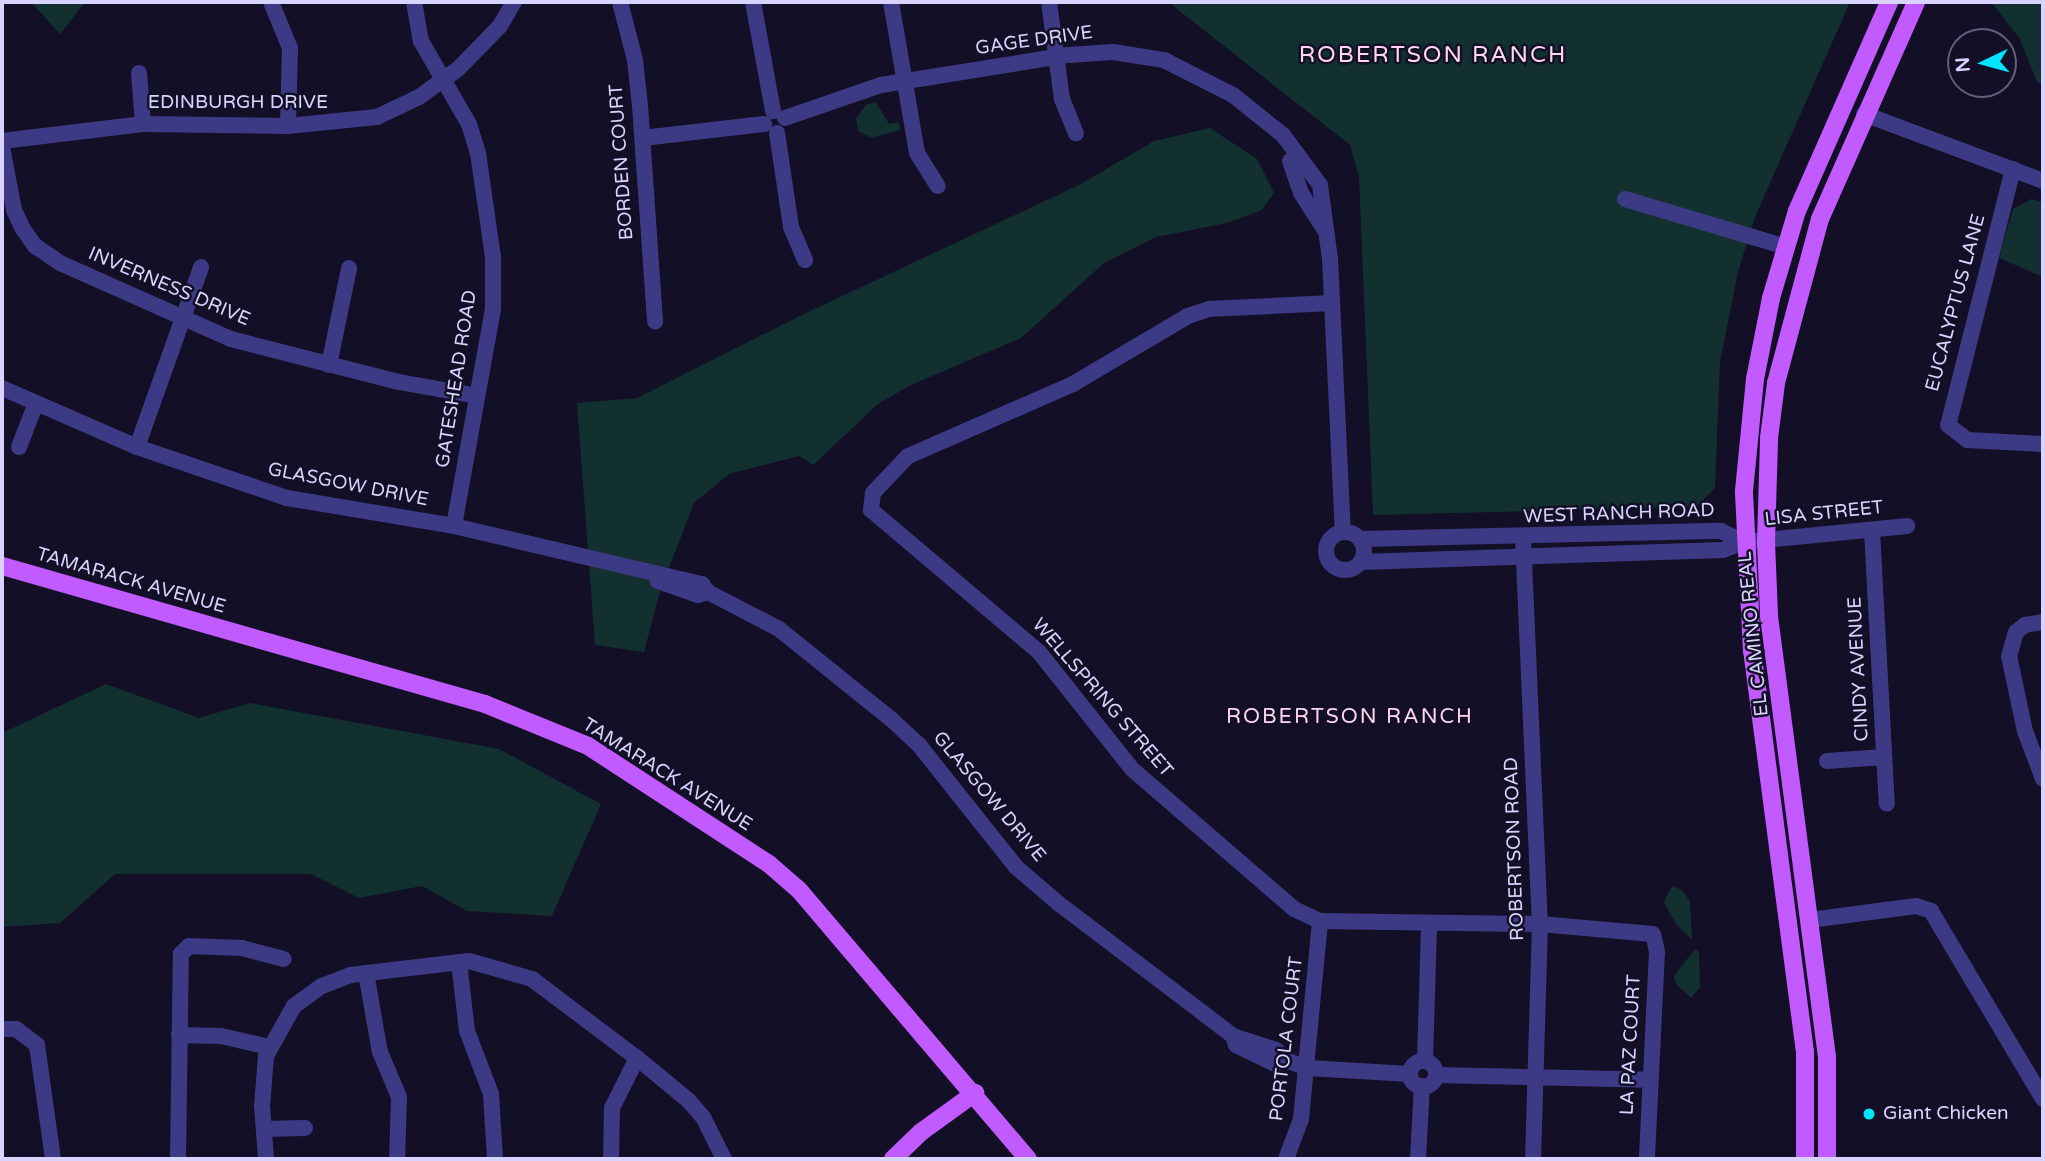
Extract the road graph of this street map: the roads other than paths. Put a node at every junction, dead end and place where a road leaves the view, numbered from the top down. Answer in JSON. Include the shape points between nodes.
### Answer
{"nodes":[{"id":1,"x":271,"y":2,"type":"edge"},
{"id":2,"x":414,"y":2,"type":"edge"},
{"id":3,"x":514,"y":2,"type":"edge"},
{"id":4,"x":620,"y":2,"type":"edge"},
{"id":5,"x":753,"y":2,"type":"edge"},
{"id":6,"x":891,"y":2,"type":"edge"},
{"id":7,"x":1049,"y":2,"type":"edge"},
{"id":8,"x":1889,"y":2,"type":"edge"},
{"id":9,"x":1916,"y":2,"type":"edge"},
{"id":10,"x":1054,"y":58,"type":"junction"},
{"id":11,"x":139,"y":73,"type":"dead end"},
{"id":12,"x":443,"y":80,"type":"junction"},
{"id":13,"x":905,"y":81,"type":"junction"},
{"id":14,"x":1864,"y":114,"type":"junction"},
{"id":15,"x":775,"y":121,"type":"junction"},
{"id":16,"x":143,"y":124,"type":"junction"},
{"id":17,"x":288,"y":126,"type":"junction"},
{"id":18,"x":1076,"y":132,"type":"dead end"},
{"id":19,"x":643,"y":138,"type":"junction"},
{"id":20,"x":2,"y":141,"type":"edge"},
{"id":21,"x":2,"y":147,"type":"edge"},
{"id":22,"x":2013,"y":169,"type":"junction"},
{"id":23,"x":2043,"y":181,"type":"edge"},
{"id":24,"x":938,"y":186,"type":"dead end"},
{"id":25,"x":1625,"y":199,"type":"dead end"},
{"id":26,"x":1786,"y":247,"type":"junction"},
{"id":27,"x":805,"y":260,"type":"dead end"},
{"id":28,"x":201,"y":267,"type":"dead end"},
{"id":29,"x":349,"y":268,"type":"dead end"},
{"id":30,"x":1332,"y":303,"type":"junction"},
{"id":31,"x":182,"y":320,"type":"junction"},
{"id":32,"x":655,"y":321,"type":"dead end"},
{"id":33,"x":329,"y":365,"type":"junction"},
{"id":34,"x":2,"y":388,"type":"edge"},
{"id":35,"x":477,"y":396,"type":"junction"},
{"id":36,"x":36,"y":403,"type":"junction"},
{"id":37,"x":2043,"y":444,"type":"edge"},
{"id":38,"x":19,"y":447,"type":"dead end"},
{"id":39,"x":137,"y":447,"type":"junction"},
{"id":40,"x":454,"y":526,"type":"junction"},
{"id":41,"x":1907,"y":526,"type":"dead end"},
{"id":42,"x":1872,"y":531,"type":"junction"},
{"id":43,"x":1343,"y":532,"type":"junction"},
{"id":44,"x":1523,"y":538,"type":"junction"},
{"id":45,"x":1360,"y":539,"type":"junction"},
{"id":46,"x":1744,"y":542,"type":"junction"},
{"id":47,"x":1766,"y":542,"type":"junction"},
{"id":48,"x":1524,"y":558,"type":"junction"},
{"id":49,"x":1361,"y":562,"type":"junction"},
{"id":50,"x":2,"y":566,"type":"edge"},
{"id":51,"x":2043,"y":622,"type":"edge"},
{"id":52,"x":1884,"y":757,"type":"junction"},
{"id":53,"x":1827,"y":761,"type":"dead end"},
{"id":54,"x":2043,"y":779,"type":"edge"},
{"id":55,"x":1887,"y":804,"type":"dead end"},
{"id":56,"x":1810,"y":920,"type":"junction"},
{"id":57,"x":1321,"y":921,"type":"junction"},
{"id":58,"x":1540,"y":924,"type":"junction"},
{"id":59,"x":1429,"y":925,"type":"junction"},
{"id":60,"x":1653,"y":934,"type":"joint"},
{"id":61,"x":284,"y":959,"type":"dead end"},
{"id":62,"x":459,"y":962,"type":"junction"},
{"id":63,"x":366,"y":972,"type":"junction"},
{"id":64,"x":2,"y":1029,"type":"edge"},
{"id":65,"x":179,"y":1035,"type":"junction"},
{"id":66,"x":269,"y":1047,"type":"junction"},
{"id":67,"x":637,"y":1058,"type":"junction"},
{"id":68,"x":1425,"y":1061,"type":"junction"},
{"id":69,"x":1308,"y":1068,"type":"junction"},
{"id":70,"x":1410,"y":1074,"type":"junction"},
{"id":71,"x":1436,"y":1075,"type":"junction"},
{"id":72,"x":1537,"y":1079,"type":"junction"},
{"id":73,"x":1650,"y":1080,"type":"junction"},
{"id":74,"x":1422,"y":1086,"type":"junction"},
{"id":75,"x":975,"y":1093,"type":"junction"},
{"id":76,"x":2043,"y":1099,"type":"edge"},
{"id":77,"x":305,"y":1128,"type":"dead end"},
{"id":78,"x":264,"y":1129,"type":"junction"},
{"id":79,"x":54,"y":1159,"type":"edge"},
{"id":80,"x":178,"y":1159,"type":"edge"},
{"id":81,"x":266,"y":1159,"type":"edge"},
{"id":82,"x":397,"y":1159,"type":"edge"},
{"id":83,"x":495,"y":1159,"type":"edge"},
{"id":84,"x":611,"y":1159,"type":"edge"},
{"id":85,"x":724,"y":1159,"type":"edge"},
{"id":86,"x":893,"y":1159,"type":"edge"},
{"id":87,"x":1028,"y":1159,"type":"edge"},
{"id":88,"x":1286,"y":1159,"type":"edge"},
{"id":89,"x":1418,"y":1159,"type":"edge"},
{"id":90,"x":1533,"y":1159,"type":"edge"},
{"id":91,"x":1647,"y":1159,"type":"edge"},
{"id":92,"x":1805,"y":1159,"type":"edge"},
{"id":93,"x":1827,"y":1159,"type":"edge"}],
"edges":[{"from":1,"to":17,"type":"street","via":[[290,48]]},
{"from":2,"to":12,"type":"street","name":"GATESHEAD ROAD","via":[[421,41]]},
{"from":3,"to":12,"type":"street","name":"EDINBURGH DRIVE","via":[[488,40]]},
{"from":4,"to":19,"type":"street","name":"BORDEN COURT","via":[[635,60]]},
{"from":5,"to":15,"type":"street"},
{"from":6,"to":13,"type":"street"},
{"from":7,"to":10,"type":"street"},
{"from":8,"to":26,"type":"main road","name":"EL CAMINO REAL","via":[[1819,153]]},
{"from":9,"to":14,"type":"main road","name":"EL CAMINO REAL"},
{"from":10,"to":13,"type":"street","name":"GAGE DRIVE"},
{"from":10,"to":18,"type":"street","via":[[1062,99]]},
{"from":10,"to":30,"type":"street","name":"GAGE DRIVE","via":[[1113,52],[1164,60],[1225,90],[1272,131],[1303,175],[1301,193],[1324,229]]},
{"from":11,"to":16,"type":"street"},
{"from":12,"to":17,"type":"street","name":"EDINBURGH DRIVE","via":[[377,117]]},
{"from":12,"to":35,"type":"street","name":"GATESHEAD ROAD","via":[[469,124],[486,186],[493,309]]},
{"from":13,"to":15,"type":"street","name":"GAGE DRIVE"},
{"from":13,"to":24,"type":"street","via":[[918,153]]},
{"from":14,"to":22,"type":"street"},
{"from":14,"to":47,"type":"main road","name":"EL CAMINO REAL","via":[[1820,219],[1776,383]]},
{"from":15,"to":19,"type":"street","name":"GAGE DRIVE"},
{"from":15,"to":27,"type":"street","via":[[791,227]]},
{"from":16,"to":17,"type":"street","name":"EDINBURGH DRIVE"},
{"from":16,"to":20,"type":"street","name":"EDINBURGH DRIVE"},
{"from":19,"to":32,"type":"street","name":"BORDEN COURT"},
{"from":21,"to":31,"type":"street","name":"INVERNESS DRIVE","via":[[14,210],[35,246],[60,263]]},
{"from":22,"to":23,"type":"street"},
{"from":22,"to":37,"type":"street","name":"EUCALYPTUS LANE","via":[[1948,425],[1967,440]]},
{"from":25,"to":26,"type":"street"},
{"from":26,"to":46,"type":"main road","name":"EL CAMINO REAL","via":[[1755,379]]},
{"from":28,"to":31,"type":"street"},
{"from":29,"to":33,"type":"street"},
{"from":30,"to":43,"type":"street","name":"GAGE DRIVE"},
{"from":30,"to":57,"type":"street","name":"WELLSPRING STREET","via":[[1209,309],[1188,316],[1073,384],[908,456],[873,493],[871,510],[876,519],[1039,652],[1132,769],[1167,803],[1277,897]]},
{"from":31,"to":33,"type":"street","name":"INVERNESS DRIVE","via":[[230,339]]},
{"from":31,"to":39,"type":"street"},
{"from":33,"to":35,"type":"street","name":"INVERNESS DRIVE"},
{"from":34,"to":36,"type":"street","name":"GLASGOW DRIVE"},
{"from":35,"to":40,"type":"street","name":"GATESHEAD ROAD"},
{"from":36,"to":38,"type":"street"},
{"from":36,"to":39,"type":"street","name":"GLASGOW DRIVE"},
{"from":39,"to":40,"type":"street","name":"GLASGOW DRIVE","via":[[287,498]]},
{"from":40,"to":69,"type":"street","name":"GLASGOW DRIVE","via":[[657,575],[658,581],[698,595],[708,592],[779,629],[919,745],[1016,867],[1233,1037],[1236,1045],[1258,1049],[1275,1064],[1288,1061]]},
{"from":41,"to":42,"type":"street","name":"LISA STREET"},
{"from":42,"to":47,"type":"street","name":"LISA STREET"},
{"from":42,"to":52,"type":"street","name":"CINDY AVENUE"},
{"from":43,"to":45,"type":"street"},
{"from":43,"to":49,"type":"street","via":[[1329,543],[1329,561],[1345,570]]},
{"from":44,"to":45,"type":"street","name":"WEST RANCH ROAD"},
{"from":44,"to":46,"type":"street","name":"WEST RANCH ROAD","via":[[1722,531]]},
{"from":44,"to":48,"type":"street","name":"ROBERTSON ROAD"},
{"from":45,"to":49,"type":"street"},
{"from":46,"to":47,"type":"street","name":"LISA STREET"},
{"from":46,"to":48,"type":"street","name":"WEST RANCH ROAD","via":[[1723,550]]},
{"from":46,"to":92,"type":"main road","name":"EL CAMINO REAL","via":[[1752,651],[1805,1052]]},
{"from":47,"to":56,"type":"main road","name":"EL CAMINO REAL","via":[[1770,626]]},
{"from":48,"to":49,"type":"street","name":"WEST RANCH ROAD"},
{"from":48,"to":58,"type":"street","name":"ROBERTSON ROAD"},
{"from":50,"to":75,"type":"main road","name":"TAMARACK AVENUE","via":[[485,704],[588,746],[769,864],[799,890]]},
{"from":51,"to":54,"type":"street","via":[[2016,632],[2009,656],[2025,730]]},
{"from":52,"to":53,"type":"street"},
{"from":52,"to":55,"type":"street","name":"CINDY AVENUE"},
{"from":56,"to":76,"type":"street","via":[[1916,906],[1931,911]]},
{"from":56,"to":93,"type":"main road","name":"EL CAMINO REAL","via":[[1827,1057]]},
{"from":57,"to":59,"type":"street","name":"WELLSPRING STREET"},
{"from":57,"to":69,"type":"street","name":"PORTOLA COURT"},
{"from":58,"to":59,"type":"street","name":"WELLSPRING STREET"},
{"from":58,"to":60,"type":"street","name":"WELLSPRING STREET"},
{"from":58,"to":72,"type":"street","name":"ROBERTSON ROAD"},
{"from":59,"to":68,"type":"street"},
{"from":60,"to":73,"type":"street","name":"LA PAZ COURT","via":[[1657,952]]},
{"from":61,"to":65,"type":"street","via":[[242,948],[189,946],[178,963]]},
{"from":62,"to":63,"type":"street"},
{"from":62,"to":67,"type":"street","via":[[497,967],[532,979]]},
{"from":62,"to":83,"type":"street","via":[[467,1031],[491,1094]]},
{"from":63,"to":66,"type":"street","via":[[322,986],[298,1003]]},
{"from":63,"to":82,"type":"street","via":[[380,1052],[399,1097]]},
{"from":64,"to":79,"type":"street","via":[[26,1034],[37,1045]]},
{"from":65,"to":66,"type":"street","via":[[221,1036]]},
{"from":65,"to":80,"type":"street"},
{"from":66,"to":78,"type":"street"},
{"from":67,"to":84,"type":"street","via":[[612,1108]]},
{"from":67,"to":85,"type":"street","via":[[688,1100]]},
{"from":68,"to":70,"type":"street","via":[[1416,1063]]},
{"from":68,"to":71,"type":"street"},
{"from":69,"to":70,"type":"street","name":"GLASGOW DRIVE"},
{"from":69,"to":88,"type":"street","name":"PORTOLA COURT","via":[[1301,1119]]},
{"from":70,"to":74,"type":"street"},
{"from":71,"to":72,"type":"street"},
{"from":71,"to":74,"type":"street"},
{"from":72,"to":73,"type":"street"},
{"from":72,"to":90,"type":"street","name":"ROBERTSON ROAD"},
{"from":73,"to":91,"type":"street","name":"LA PAZ COURT"},
{"from":74,"to":89,"type":"street"},
{"from":75,"to":86,"type":"main road"},
{"from":75,"to":87,"type":"main road","name":"TAMARACK AVENUE"},
{"from":77,"to":78,"type":"street"},
{"from":78,"to":81,"type":"street"}]}
